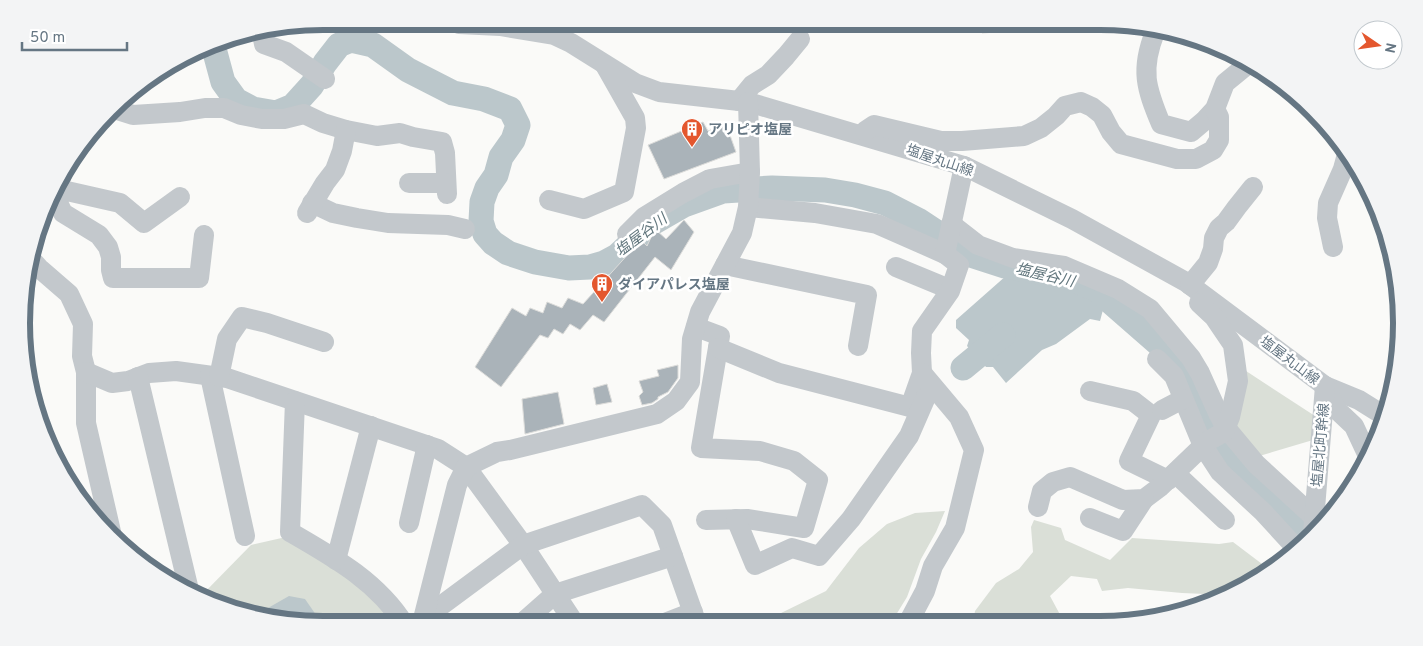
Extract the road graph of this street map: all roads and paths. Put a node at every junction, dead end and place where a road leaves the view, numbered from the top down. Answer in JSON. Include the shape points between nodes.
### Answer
{"nodes":[{"id":1,"x":524,"y":30,"type":"edge"},
{"id":2,"x":1154,"y":36,"type":"edge"},
{"id":3,"x":264,"y":38,"type":"edge"},
{"id":4,"x":800,"y":39,"type":"dead end"},
{"id":5,"x":604,"y":63,"type":"junction"},
{"id":6,"x":1244,"y":67,"type":"edge"},
{"id":7,"x":318,"y":74,"type":"dead end"},
{"id":8,"x":744,"y":102,"type":"junction"},
{"id":9,"x":1215,"y":109,"type":"junction"},
{"id":10,"x":121,"y":111,"type":"edge"},
{"id":11,"x":346,"y":130,"type":"junction"},
{"id":12,"x":859,"y":134,"type":"junction"},
{"id":13,"x":1345,"y":162,"type":"edge"},
{"id":14,"x":964,"y":166,"type":"junction"},
{"id":15,"x":750,"y":172,"type":"junction"},
{"id":16,"x":409,"y":183,"type":"dead end"},
{"id":17,"x":1254,"y":188,"type":"dead end"},
{"id":18,"x":62,"y":189,"type":"edge"},
{"id":19,"x":58,"y":196,"type":"edge"},
{"id":20,"x":180,"y":197,"type":"dead end"},
{"id":21,"x":549,"y":200,"type":"dead end"},
{"id":22,"x":748,"y":207,"type":"junction"},
{"id":23,"x":951,"y":224,"type":"junction"},
{"id":24,"x":465,"y":228,"type":"dead end"},
{"id":25,"x":627,"y":234,"type":"dead end"},
{"id":26,"x":204,"y":235,"type":"dead end"},
{"id":27,"x":1333,"y":247,"type":"dead end"},
{"id":28,"x":950,"y":254,"type":"junction"},
{"id":29,"x":725,"y":265,"type":"junction"},
{"id":30,"x":896,"y":267,"type":"dead end"},
{"id":31,"x":36,"y":269,"type":"edge"},
{"id":32,"x":1188,"y":284,"type":"junction"},
{"id":33,"x":696,"y":326,"type":"junction"},
{"id":34,"x":324,"y":342,"type":"dead end"},
{"id":35,"x":858,"y":346,"type":"dead end"},
{"id":36,"x":718,"y":348,"type":"junction"},
{"id":37,"x":1157,"y":359,"type":"dead end"},
{"id":38,"x":86,"y":372,"type":"junction"},
{"id":39,"x":214,"y":376,"type":"junction"},
{"id":40,"x":138,"y":378,"type":"junction"},
{"id":41,"x":927,"y":378,"type":"junction"},
{"id":42,"x":1325,"y":386,"type":"junction"},
{"id":43,"x":1090,"y":391,"type":"dead end"},
{"id":44,"x":1183,"y":399,"type":"junction"},
{"id":45,"x":295,"y":401,"type":"junction"},
{"id":46,"x":1162,"y":410,"type":"dead end"},
{"id":47,"x":1379,"y":412,"type":"edge"},
{"id":48,"x":371,"y":426,"type":"junction"},
{"id":49,"x":1215,"y":437,"type":"junction"},
{"id":50,"x":427,"y":445,"type":"junction"},
{"id":51,"x":1365,"y":449,"type":"edge"},
{"id":52,"x":466,"y":468,"type":"junction"},
{"id":53,"x":1172,"y":476,"type":"junction"},
{"id":54,"x":1144,"y":499,"type":"junction"},
{"id":55,"x":1038,"y":507,"type":"dead end"},
{"id":56,"x":1090,"y":518,"type":"dead end"},
{"id":57,"x":736,"y":519,"type":"junction"},
{"id":58,"x":706,"y":520,"type":"dead end"},
{"id":59,"x":1225,"y":520,"type":"dead end"},
{"id":60,"x":1315,"y":521,"type":"edge"},
{"id":61,"x":109,"y":522,"type":"edge"},
{"id":62,"x":409,"y":523,"type":"dead end"},
{"id":63,"x":1312,"y":524,"type":"edge"},
{"id":64,"x":245,"y":536,"type":"dead end"},
{"id":65,"x":1292,"y":544,"type":"edge"},
{"id":66,"x":523,"y":545,"type":"junction"},
{"id":67,"x":673,"y":556,"type":"junction"},
{"id":68,"x":336,"y":560,"type":"junction"},
{"id":69,"x":187,"y":583,"type":"edge"},
{"id":70,"x":555,"y":594,"type":"junction"},
{"id":71,"x":398,"y":616,"type":"edge"},
{"id":72,"x":424,"y":616,"type":"edge"},
{"id":73,"x":431,"y":616,"type":"edge"},
{"id":74,"x":531,"y":616,"type":"edge"},
{"id":75,"x":570,"y":616,"type":"edge"},
{"id":76,"x":694,"y":616,"type":"edge"},
{"id":77,"x":912,"y":616,"type":"edge"}],
"edges":[{"from":1,"to":5,"type":"street","name":"塩屋丸山線","via":[[554,35]]},
{"from":2,"to":9,"type":"street","via":[[1147,58],[1146,81],[1161,124],[1191,132]]},
{"from":3,"to":7,"type":"street"},
{"from":4,"to":8,"type":"street","via":[[768,75],[752,85]]},
{"from":5,"to":8,"type":"street","name":"塩屋丸山線","via":[[658,92]]},
{"from":5,"to":21,"type":"street","via":[[634,118],[636,128],[624,192],[584,209]]},
{"from":6,"to":9,"type":"street","via":[[1225,83]]},
{"from":8,"to":12,"type":"street","name":"塩屋丸山線"},
{"from":8,"to":15,"type":"street"},
{"from":9,"to":12,"type":"street","via":[[1219,117],[1218,140],[1212,150],[1196,160],[1177,159],[1121,144],[1102,115],[1081,102],[1065,106],[1041,128],[1024,136],[941,141],[874,125]]},
{"from":10,"to":11,"type":"street","via":[[133,115],[224,108],[262,119],[284,119],[304,114]]},
{"from":11,"to":16,"type":"street","via":[[377,136],[400,133],[442,142],[446,189]]},
{"from":11,"to":24,"type":"street","via":[[335,170],[310,208],[388,223]]},
{"from":12,"to":14,"type":"street","name":"塩屋丸山線"},
{"from":13,"to":27,"type":"street","via":[[1328,203],[1327,218]]},
{"from":14,"to":23,"type":"street"},
{"from":14,"to":32,"type":"street","name":"塩屋丸山線","via":[[1072,219]]},
{"from":15,"to":22,"type":"street"},
{"from":15,"to":25,"type":"street","via":[[710,179],[644,217]]},
{"from":17,"to":32,"type":"street","via":[[1219,228],[1208,262]]},
{"from":18,"to":20,"type":"street","via":[[120,204],[139,228]]},
{"from":19,"to":26,"type":"street","via":[[62,213],[99,235],[108,247],[113,278],[170,270],[198,278]]},
{"from":22,"to":28,"type":"street","via":[[814,213],[877,224]]},
{"from":22,"to":29,"type":"street","via":[[742,232]]},
{"from":23,"to":28,"type":"street"},
{"from":23,"to":49,"type":"street","via":[[978,245],[1013,258],[1064,266],[1118,289],[1150,309],[1200,373],[1218,413]]},
{"from":28,"to":30,"type":"street","via":[[937,293]]},
{"from":28,"to":41,"type":"street","via":[[950,292],[922,331],[921,353]]},
{"from":29,"to":33,"type":"street"},
{"from":29,"to":35,"type":"street","via":[[875,294]]},
{"from":31,"to":38,"type":"street","via":[[69,294],[83,324],[82,356]]},
{"from":32,"to":42,"type":"street","name":"塩屋丸山線"},
{"from":32,"to":49,"type":"street","via":[[1188,292],[1214,317],[1233,345],[1238,381],[1230,417]]},
{"from":33,"to":36,"type":"street","via":[[720,336]]},
{"from":33,"to":52,"type":"street","via":[[692,339],[690,382],[676,400],[657,414],[497,452]]},
{"from":34,"to":39,"type":"street","via":[[242,317],[227,339]]},
{"from":36,"to":41,"type":"street","via":[[779,373],[910,407]]},
{"from":36,"to":57,"type":"street","via":[[701,448],[760,451],[794,461],[818,480],[804,528]]},
{"from":37,"to":44,"type":"street","via":[[1174,376]]},
{"from":38,"to":40,"type":"street","via":[[112,383]]},
{"from":38,"to":61,"type":"street","via":[[86,423]]},
{"from":39,"to":40,"type":"street","via":[[176,371]]},
{"from":39,"to":45,"type":"street"},
{"from":39,"to":64,"type":"street"},
{"from":40,"to":69,"type":"street"},
{"from":41,"to":57,"type":"street","via":[[909,436],[850,519],[819,556],[792,548],[755,565]]},
{"from":41,"to":77,"type":"street","via":[[959,417],[974,450],[955,528],[933,566]]},
{"from":42,"to":47,"type":"street","name":"塩屋丸山線"},
{"from":42,"to":51,"type":"street","via":[[1336,409],[1354,426]]},
{"from":42,"to":60,"type":"street","name":"塩屋北町幹線"},
{"from":43,"to":53,"type":"street","via":[[1132,401],[1151,415],[1129,461]]},
{"from":44,"to":46,"type":"street"},
{"from":44,"to":49,"type":"street"},
{"from":45,"to":48,"type":"street"},
{"from":45,"to":68,"type":"street","via":[[290,532]]},
{"from":48,"to":50,"type":"street"},
{"from":48,"to":68,"type":"street"},
{"from":49,"to":53,"type":"street"},
{"from":49,"to":63,"type":"street","via":[[1256,464]]},
{"from":49,"to":65,"type":"street","via":[[1220,472],[1264,512]]},
{"from":50,"to":52,"type":"street"},
{"from":50,"to":62,"type":"street"},
{"from":52,"to":66,"type":"street"},
{"from":52,"to":72,"type":"street","via":[[456,485]]},
{"from":53,"to":54,"type":"street"},
{"from":53,"to":59,"type":"street"},
{"from":54,"to":55,"type":"street","via":[[1123,500],[1070,477],[1053,482],[1042,491]]},
{"from":54,"to":56,"type":"street","via":[[1123,531]]},
{"from":57,"to":58,"type":"street"},
{"from":66,"to":67,"type":"street","via":[[642,504],[662,525]]},
{"from":66,"to":70,"type":"street"},
{"from":66,"to":73,"type":"street"},
{"from":67,"to":70,"type":"street"},
{"from":67,"to":76,"type":"street"},
{"from":68,"to":71,"type":"street","via":[[361,576]]},
{"from":70,"to":74,"type":"street"},
{"from":70,"to":75,"type":"street"}]}
